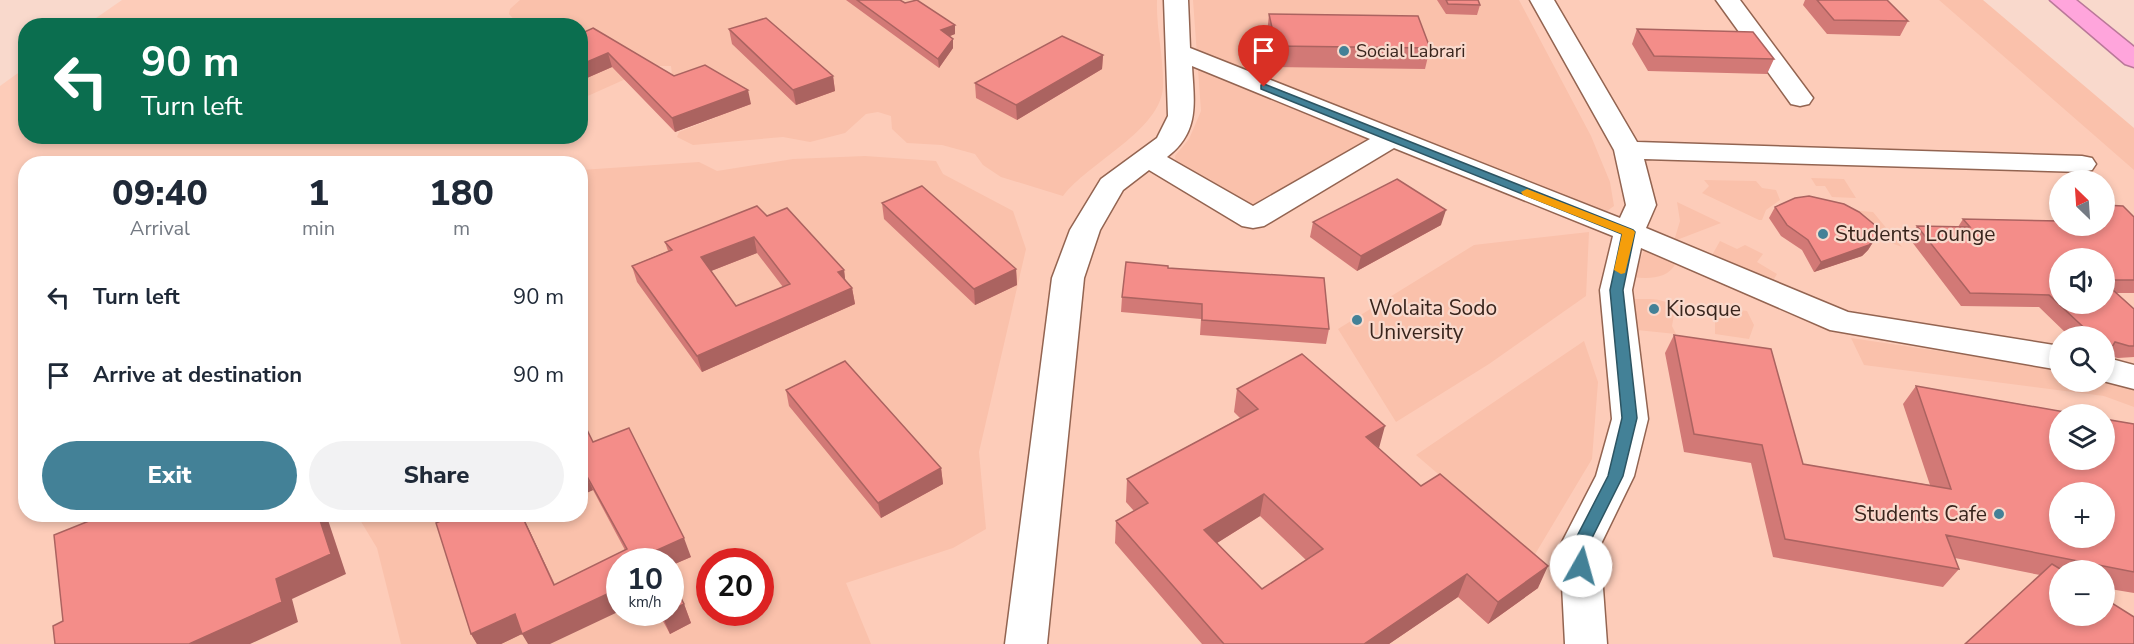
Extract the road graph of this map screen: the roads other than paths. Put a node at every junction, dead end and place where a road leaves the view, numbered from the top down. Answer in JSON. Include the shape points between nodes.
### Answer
{"nodes":[{"id":1,"x":1176,"y":0,"type":"edge"},
{"id":2,"x":1542,"y":0,"type":"edge"},
{"id":3,"x":1728,"y":0,"type":"edge"},
{"id":4,"x":2063,"y":2,"type":"edge"},
{"id":5,"x":1180,"y":53,"type":"junction"},
{"id":6,"x":2134,"y":59,"type":"edge"},
{"id":7,"x":1800,"y":98,"type":"dead end"},
{"id":8,"x":1391,"y":138,"type":"junction"},
{"id":9,"x":1628,"y":150,"type":"junction"},
{"id":10,"x":1149,"y":158,"type":"junction"},
{"id":11,"x":2082,"y":164,"type":"dead end"},
{"id":12,"x":1629,"y":232,"type":"junction"},
{"id":13,"x":2049,"y":356,"type":"edge"},
{"id":14,"x":2115,"y":372,"type":"edge"},
{"id":15,"x":2134,"y":377,"type":"edge"},
{"id":16,"x":1026,"y":644,"type":"edge"},
{"id":17,"x":1586,"y":644,"type":"edge"}],
"edges":[{"from":1,"to":5,"type":"lane"},
{"from":2,"to":9,"type":"lane"},
{"from":3,"to":7,"type":"lane"},
{"from":4,"to":6,"type":"highway"},
{"from":5,"to":8,"type":"lane"},
{"from":5,"to":10,"type":"lane","via":[[1181,116],[1169,142]]},
{"from":8,"to":10,"type":"lane","via":[[1253,219]]},
{"from":8,"to":12,"type":"lane"},
{"from":9,"to":11,"type":"lane"},
{"from":9,"to":12,"type":"lane","via":[[1641,205]]},
{"from":10,"to":16,"type":"lane","via":[[1111,185],[1085,230],[1068,278]]},
{"from":12,"to":13,"type":"lane","via":[[1842,322]]},
{"from":12,"to":17,"type":"lane","via":[[1616,290],[1630,418],[1616,476],[1580,546]]},
{"from":14,"to":15,"type":"lane"}]}
